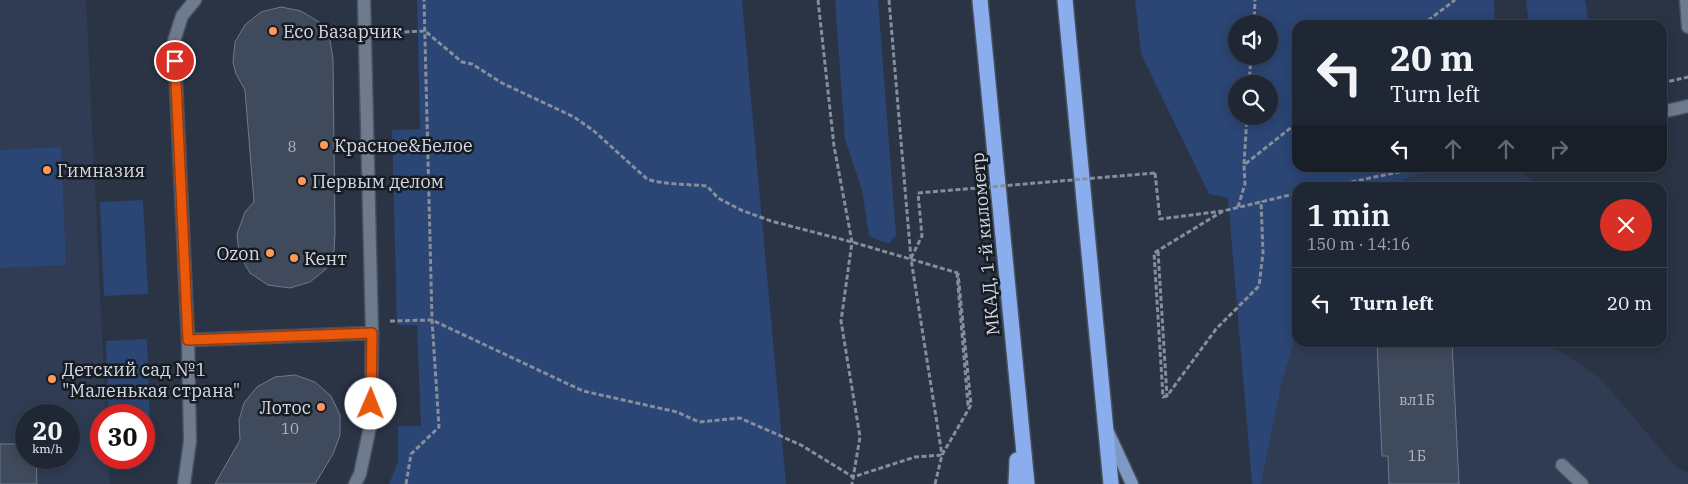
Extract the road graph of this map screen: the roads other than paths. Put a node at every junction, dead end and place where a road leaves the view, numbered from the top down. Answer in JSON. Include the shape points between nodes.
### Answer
{"nodes":[{"id":1,"x":195,"y":0,"type":"edge"},
{"id":2,"x":364,"y":0,"type":"edge"},
{"id":3,"x":980,"y":0,"type":"edge"},
{"id":4,"x":1065,"y":0,"type":"edge"},
{"id":5,"x":1686,"y":0,"type":"edge"},
{"id":6,"x":1688,"y":26,"type":"edge"},
{"id":7,"x":1688,"y":106,"type":"edge"},
{"id":8,"x":1667,"y":111,"type":"edge"},
{"id":9,"x":372,"y":328,"type":"junction"},
{"id":10,"x":188,"y":340,"type":"junction"},
{"id":11,"x":1020,"y":413,"type":"junction"},
{"id":12,"x":1104,"y":422,"type":"junction"},
{"id":13,"x":1562,"y":465,"type":"dead end"},
{"id":14,"x":184,"y":484,"type":"edge"},
{"id":15,"x":355,"y":484,"type":"edge"},
{"id":16,"x":1016,"y":484,"type":"edge"},
{"id":17,"x":1027,"y":484,"type":"edge"},
{"id":18,"x":1111,"y":484,"type":"edge"},
{"id":19,"x":1132,"y":484,"type":"edge"},
{"id":20,"x":1582,"y":484,"type":"edge"}],
"edges":[{"from":1,"to":10,"type":"street","via":[[182,16],[174,41]]},
{"from":2,"to":9,"type":"street"},
{"from":3,"to":11,"type":"highway","name":"МКАД, 1-й километр"},
{"from":4,"to":12,"type":"highway"},
{"from":5,"to":6,"type":"street"},
{"from":7,"to":8,"type":"street"},
{"from":9,"to":10,"type":"street"},
{"from":9,"to":15,"type":"street","via":[[371,422]]},
{"from":10,"to":14,"type":"street","via":[[190,441]]},
{"from":11,"to":16,"type":"highway"},
{"from":11,"to":17,"type":"highway","name":"МКАД, 1-й километр"},
{"from":12,"to":18,"type":"highway"},
{"from":12,"to":19,"type":"main road"},
{"from":13,"to":20,"type":"street"}]}
